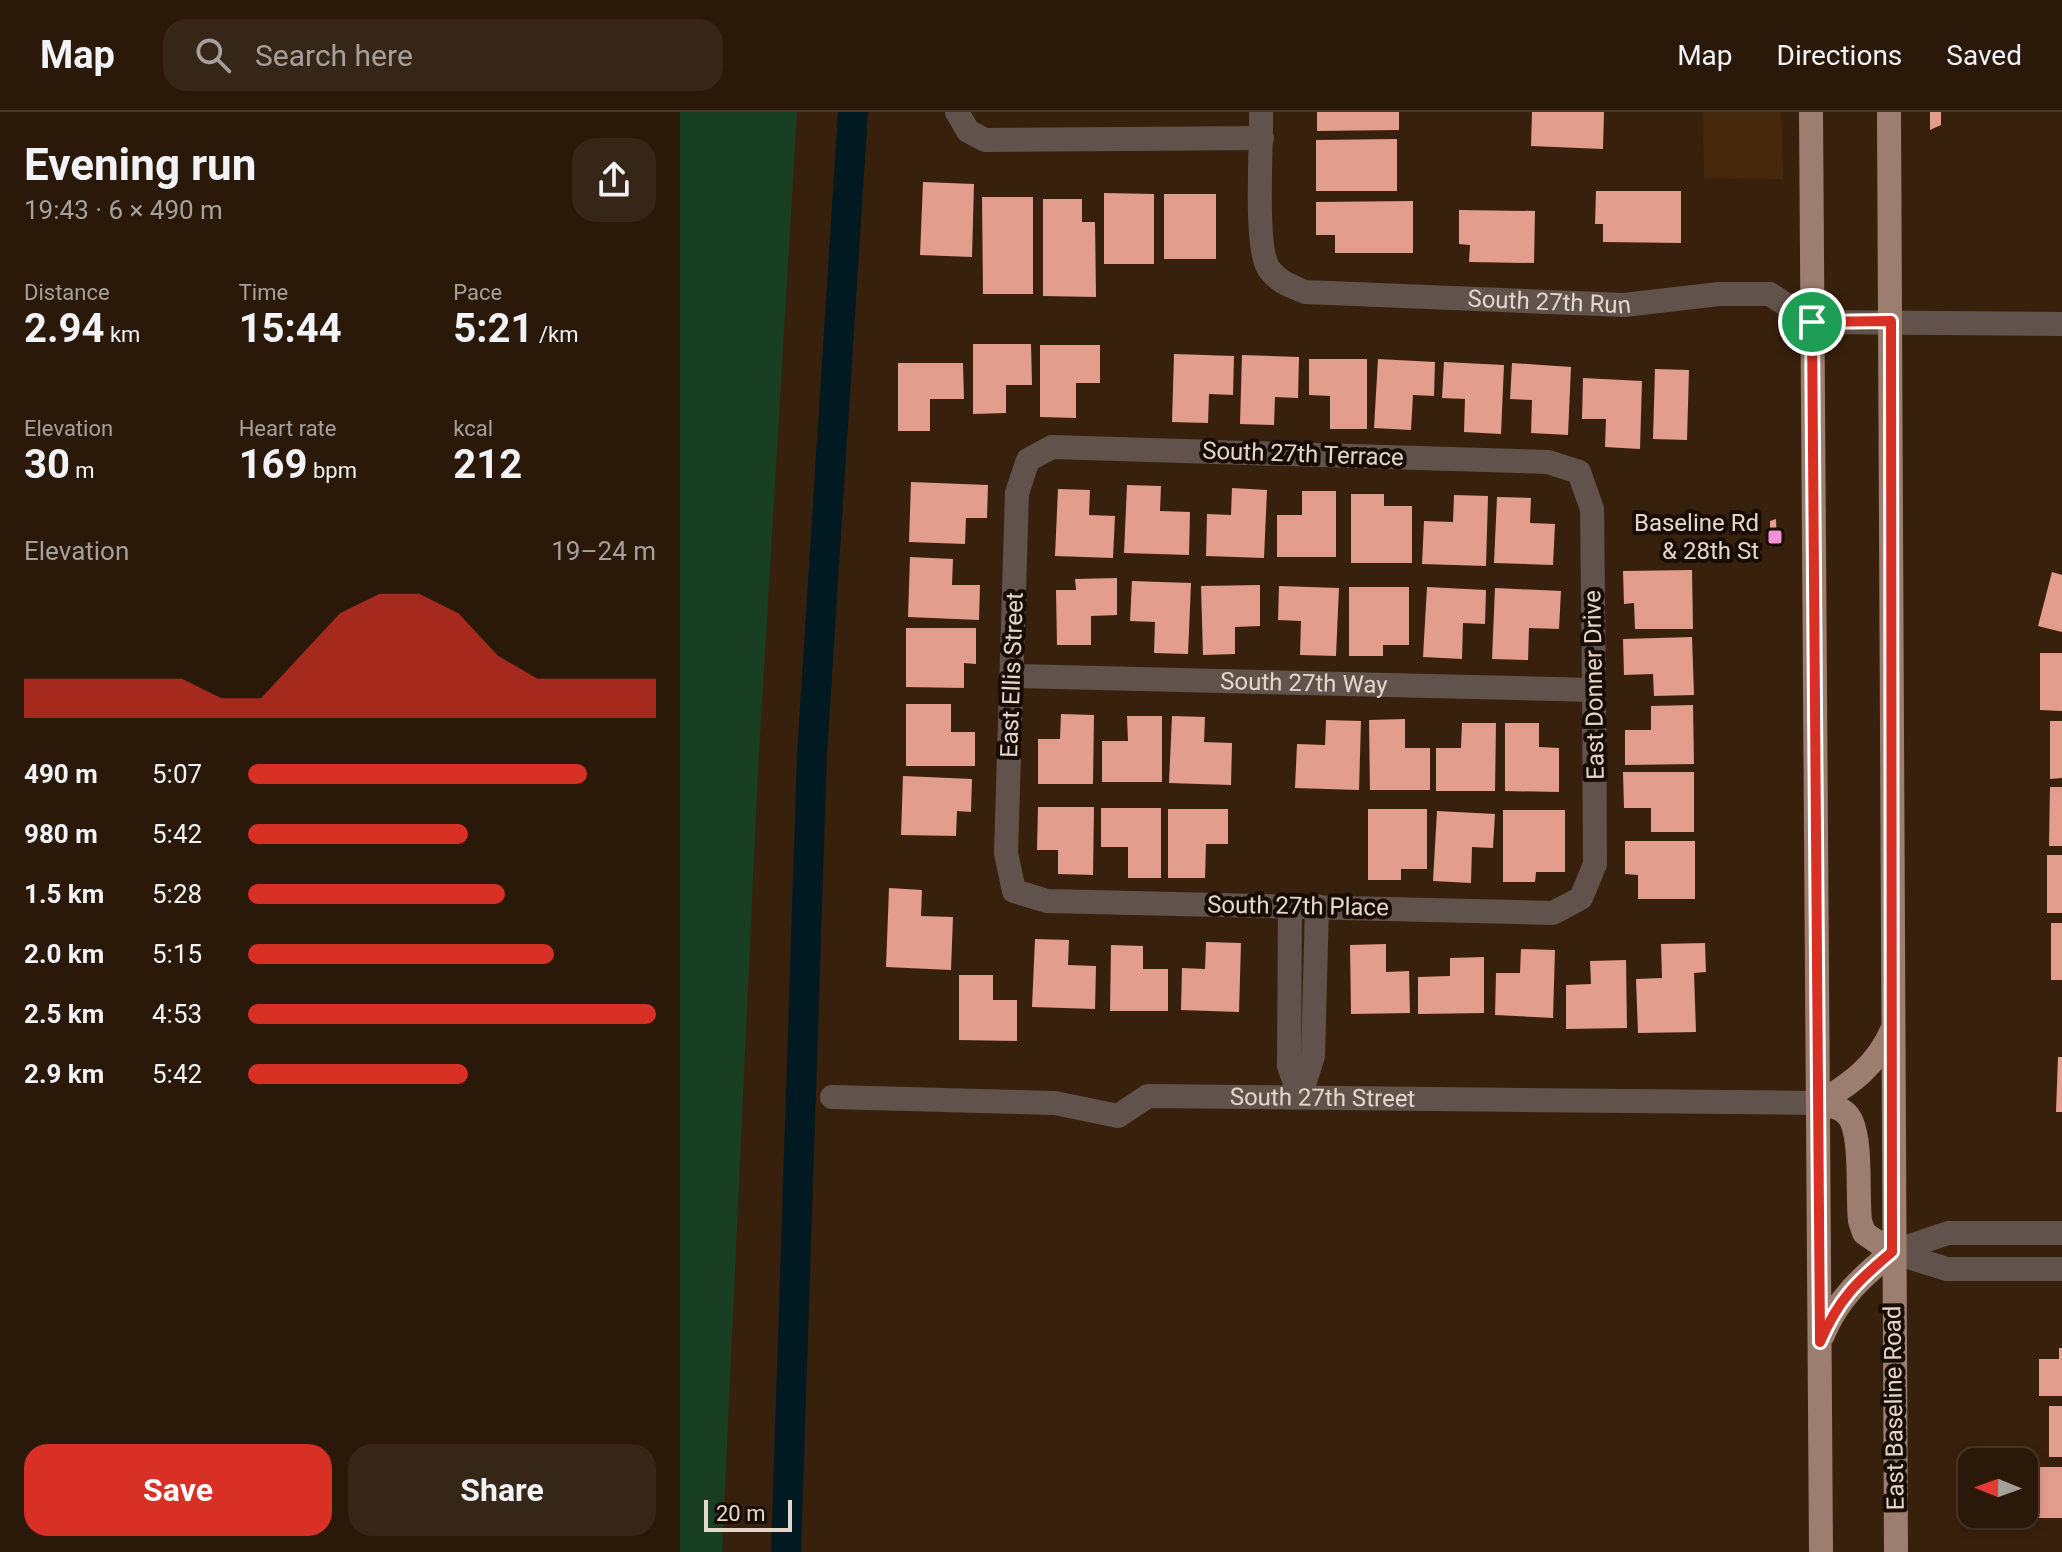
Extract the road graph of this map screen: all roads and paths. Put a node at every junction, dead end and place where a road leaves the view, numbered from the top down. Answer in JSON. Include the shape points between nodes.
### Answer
{"nodes":[{"id":1,"x":1261,"y":112,"type":"edge"},
{"id":2,"x":1811,"y":112,"type":"edge"},
{"id":3,"x":1889,"y":112,"type":"edge"},
{"id":4,"x":963,"y":122,"type":"edge"},
{"id":5,"x":1262,"y":138,"type":"junction"},
{"id":6,"x":1891,"y":321,"type":"junction"},
{"id":7,"x":1812,"y":322,"type":"junction"},
{"id":8,"x":2062,"y":324,"type":"edge"},
{"id":9,"x":1028,"y":460,"type":"joint"},
{"id":10,"x":1579,"y":472,"type":"joint"},
{"id":11,"x":1012,"y":676,"type":"junction"},
{"id":12,"x":1594,"y":690,"type":"junction"},
{"id":13,"x":1014,"y":891,"type":"joint"},
{"id":14,"x":1581,"y":898,"type":"joint"},
{"id":15,"x":1290,"y":906,"type":"junction"},
{"id":16,"x":1317,"y":906,"type":"junction"},
{"id":17,"x":1289,"y":986,"type":"junction"},
{"id":18,"x":1316,"y":987,"type":"junction"},
{"id":19,"x":1893,"y":1027,"type":"junction"},
{"id":20,"x":832,"y":1097,"type":"dead end"},
{"id":21,"x":1300,"y":1097,"type":"junction"},
{"id":22,"x":1819,"y":1103,"type":"junction"},
{"id":23,"x":2062,"y":1233,"type":"edge"},
{"id":24,"x":1892,"y":1252,"type":"junction"},
{"id":25,"x":2062,"y":1269,"type":"edge"},
{"id":26,"x":1820,"y":1342,"type":"junction"},
{"id":27,"x":1821,"y":1552,"type":"edge"},
{"id":28,"x":1896,"y":1552,"type":"edge"}],
"edges":[{"from":1,"to":5,"type":"street"},
{"from":2,"to":7,"type":"main road"},
{"from":3,"to":6,"type":"main road","name":"East Baseline Road"},
{"from":4,"to":5,"type":"street","via":[[985,140]]},
{"from":5,"to":7,"type":"street","name":"South 27th Run","via":[[1261,236],[1266,266],[1279,281],[1305,292],[1624,305],[1770,294]]},
{"from":6,"to":7,"type":"street"},
{"from":6,"to":8,"type":"street"},
{"from":6,"to":19,"type":"main road","name":"East Baseline Road"},
{"from":7,"to":22,"type":"main road"},
{"from":9,"to":10,"type":"street","name":"South 27th Terrace","via":[[1052,447],[1548,462]]},
{"from":9,"to":11,"type":"street","name":"East Ellis Street","via":[[1017,493]]},
{"from":10,"to":12,"type":"street","name":"East Donner Drive","via":[[1592,509]]},
{"from":11,"to":12,"type":"street","name":"South 27th Way"},
{"from":11,"to":13,"type":"street","name":"East Ellis Street","via":[[1006,853]]},
{"from":12,"to":14,"type":"street","name":"East Donner Drive","via":[[1595,864]]},
{"from":13,"to":15,"type":"street","name":"South 27th Place","via":[[1047,901]]},
{"from":14,"to":16,"type":"street","name":"South 27th Place","via":[[1553,913]]},
{"from":15,"to":16,"type":"street","name":"South 27th Place"},
{"from":15,"to":17,"type":"street"},
{"from":16,"to":18,"type":"street"},
{"from":17,"to":18,"type":"street"},
{"from":17,"to":21,"type":"street","via":[[1289,1066]]},
{"from":18,"to":21,"type":"street","via":[[1313,1056]]},
{"from":19,"to":22,"type":"main road","via":[[1869,1068]]},
{"from":19,"to":24,"type":"main road","name":"East Baseline Road"},
{"from":20,"to":21,"type":"street","name":"South 27th Street","via":[[1055,1103],[1118,1116],[1148,1096]]},
{"from":21,"to":22,"type":"street","name":"South 27th Street"},
{"from":22,"to":24,"type":"main road","via":[[1839,1108],[1851,1120],[1860,1221],[1864,1233]]},
{"from":22,"to":26,"type":"main road"},
{"from":23,"to":24,"type":"street","via":[[1948,1233]]},
{"from":24,"to":25,"type":"street","via":[[1947,1269]]},
{"from":24,"to":26,"type":"main road","via":[[1852,1286]]},
{"from":24,"to":28,"type":"main road","name":"East Baseline Road"},
{"from":26,"to":27,"type":"main road"}]}
